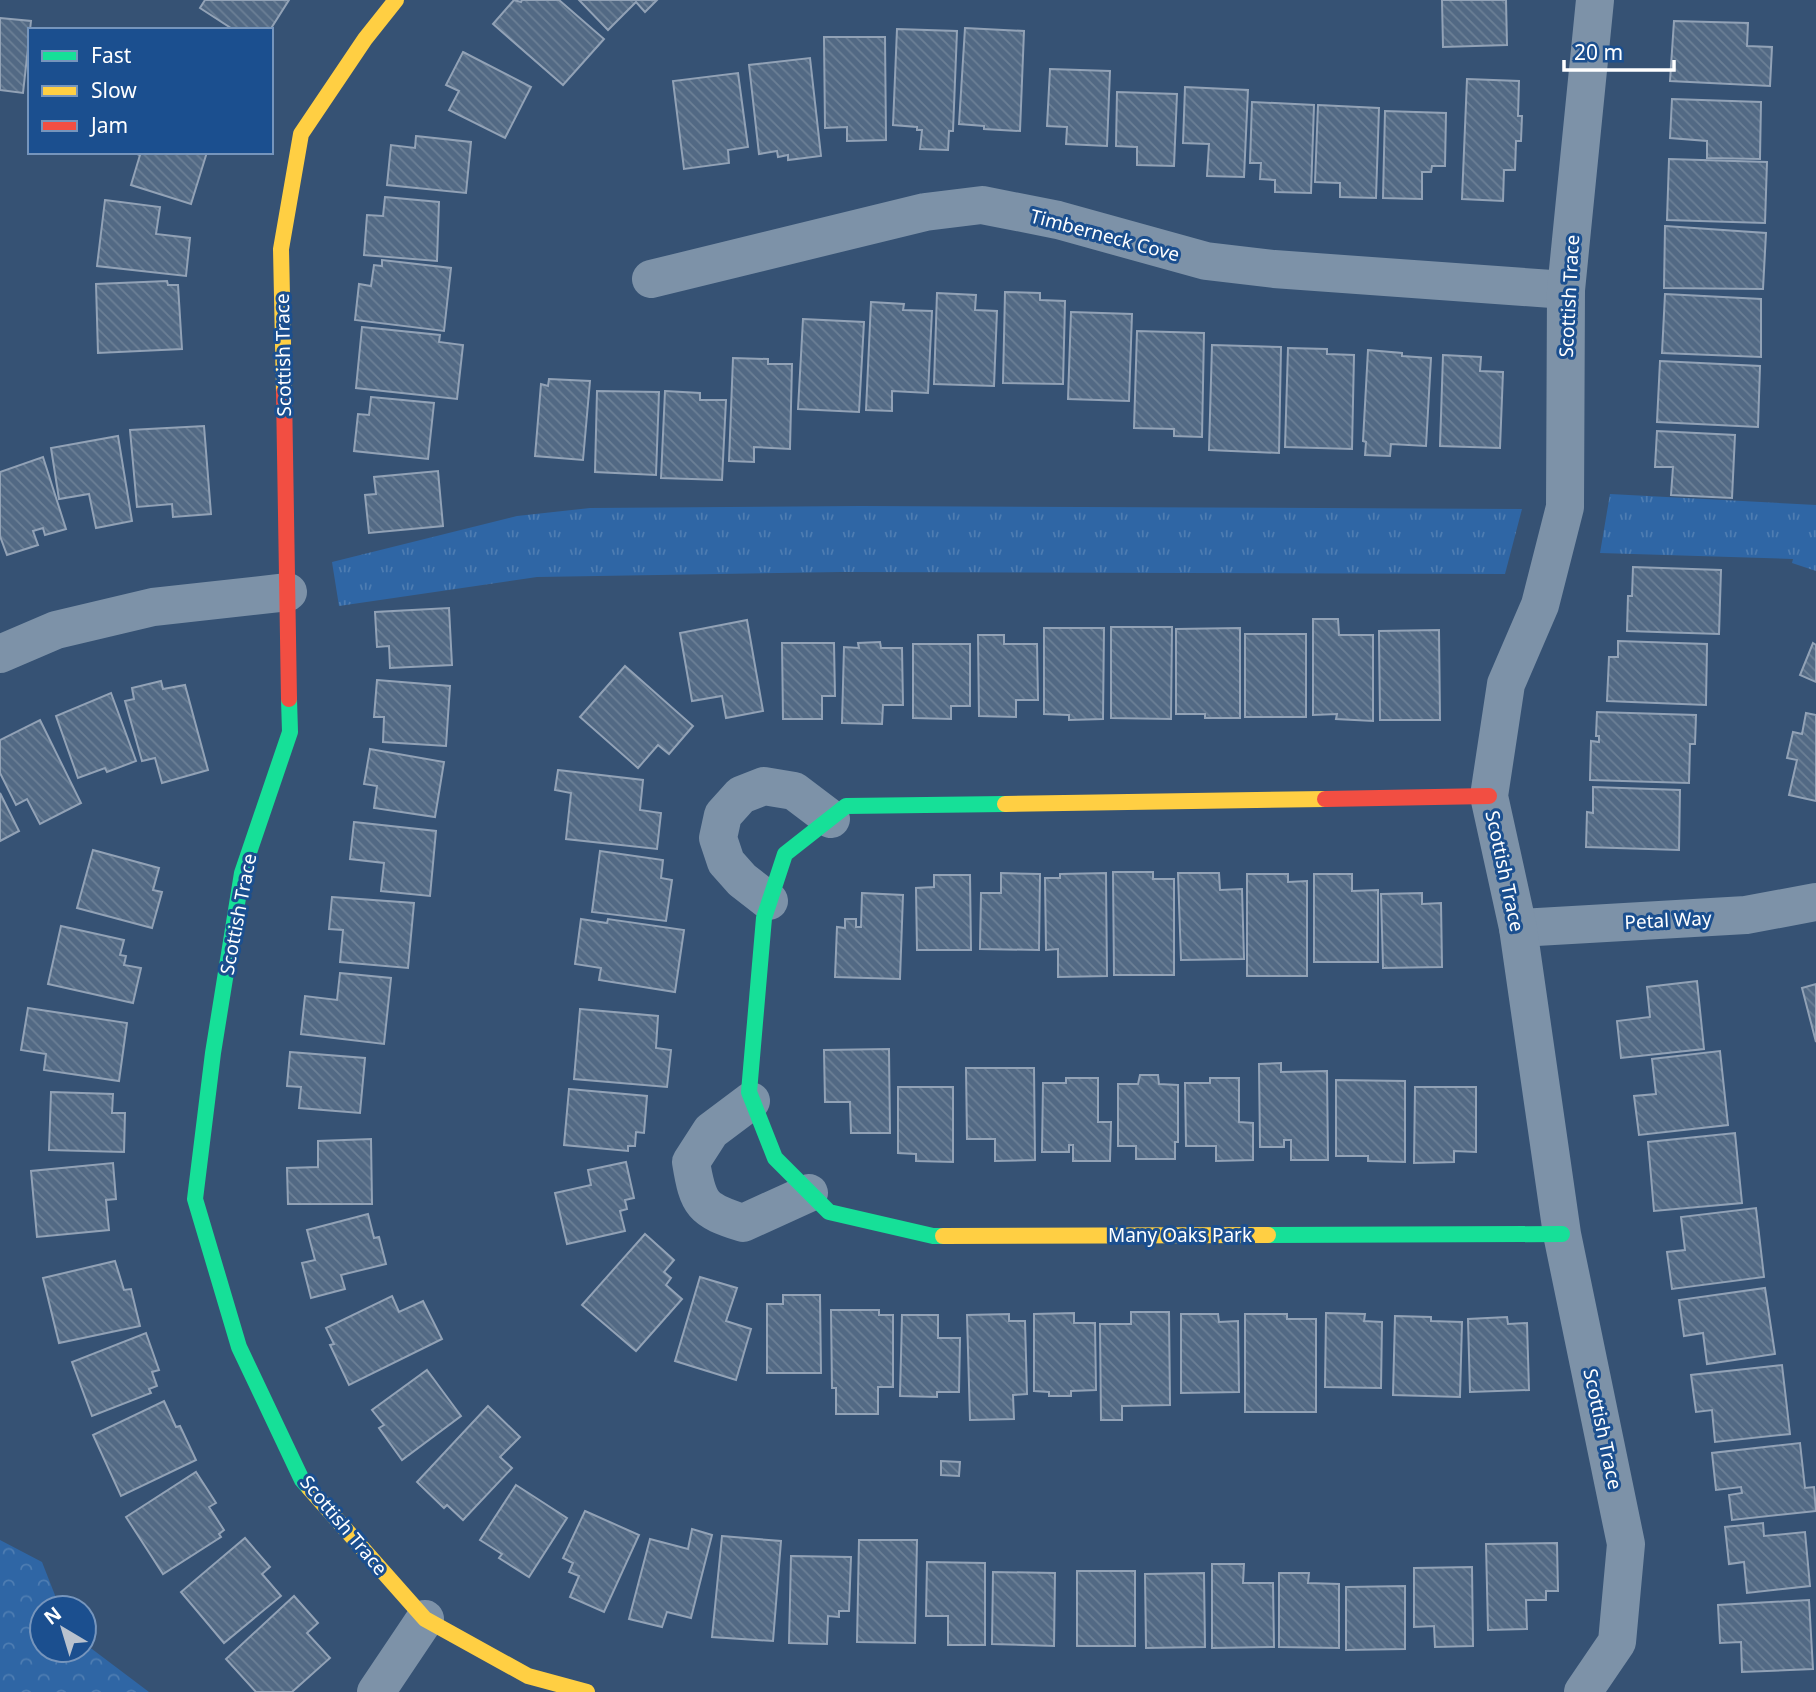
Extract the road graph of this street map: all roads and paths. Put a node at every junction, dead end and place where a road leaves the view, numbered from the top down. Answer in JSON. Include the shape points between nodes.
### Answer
{"nodes":[{"id":1,"x":396,"y":0,"type":"edge"},
{"id":2,"x":1595,"y":0,"type":"edge"},
{"id":3,"x":652,"y":279,"type":"dead end"},
{"id":4,"x":1566,"y":290,"type":"junction"},
{"id":5,"x":288,"y":592,"type":"junction"},
{"id":6,"x":0,"y":654,"type":"edge"},
{"id":7,"x":1489,"y":796,"type":"junction"},
{"id":8,"x":831,"y":819,"type":"junction"},
{"id":9,"x":769,"y":901,"type":"junction"},
{"id":10,"x":1816,"y":902,"type":"edge"},
{"id":11,"x":1518,"y":928,"type":"junction"},
{"id":12,"x":751,"y":1101,"type":"junction"},
{"id":13,"x":809,"y":1193,"type":"junction"},
{"id":14,"x":1562,"y":1234,"type":"junction"},
{"id":15,"x":425,"y":1619,"type":"junction"},
{"id":16,"x":376,"y":1692,"type":"edge"},
{"id":17,"x":587,"y":1692,"type":"edge"},
{"id":18,"x":1583,"y":1692,"type":"edge"}],
"edges":[{"from":1,"to":5,"type":"street","name":"Scottish Trace","via":[[301,134],[281,249]]},
{"from":2,"to":4,"type":"street","name":"Scottish Trace"},
{"from":3,"to":4,"type":"street","name":"Timberneck Cove","via":[[925,212],[982,205],[1058,220],[1206,261],[1274,270]]},
{"from":4,"to":7,"type":"street","name":"Scottish Trace","via":[[1564,507],[1540,605],[1506,684]]},
{"from":5,"to":6,"type":"street","via":[[153,607],[56,630]]},
{"from":5,"to":15,"type":"street","name":"Scottish Trace","via":[[290,732],[242,873],[195,1199],[239,1347],[302,1480]]},
{"from":7,"to":8,"type":"street","name":"Many Oaks Park","via":[[846,806]]},
{"from":7,"to":11,"type":"street","name":"Scottish Trace"},
{"from":8,"to":9,"type":"street","name":"Many Oaks Park","via":[[785,854]]},
{"from":8,"to":9,"type":"street","via":[[794,792],[764,786],[741,795],[723,815],[718,838],[726,862]]},
{"from":9,"to":12,"type":"street","name":"Many Oaks Park"},
{"from":10,"to":11,"type":"street","name":"Petal Way","via":[[1746,915]]},
{"from":11,"to":14,"type":"street","name":"Scottish Trace"},
{"from":12,"to":13,"type":"street","name":"Many Oaks Park","via":[[775,1158]]},
{"from":12,"to":13,"type":"street","via":[[711,1131],[691,1163],[696,1191],[712,1213],[743,1223]]},
{"from":13,"to":14,"type":"street","name":"Many Oaks Park","via":[[829,1212],[933,1236]]},
{"from":14,"to":18,"type":"street","name":"Scottish Trace","via":[[1626,1544],[1618,1642]]},
{"from":15,"to":16,"type":"street"},
{"from":15,"to":17,"type":"street","name":"Scottish Trace","via":[[528,1676]]}]}
